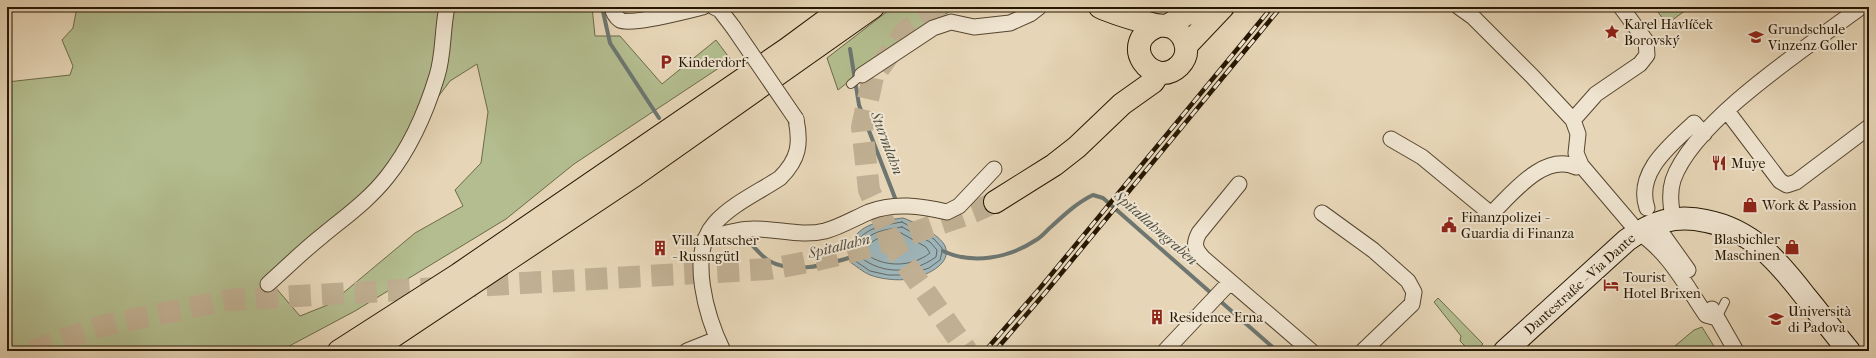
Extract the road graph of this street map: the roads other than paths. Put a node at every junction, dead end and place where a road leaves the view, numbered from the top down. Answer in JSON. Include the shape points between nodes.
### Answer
{"nodes":[{"id":1,"x":446,"y":7,"type":"edge"},
{"id":2,"x":642,"y":7,"type":"edge"},
{"id":3,"x":703,"y":7,"type":"edge"},
{"id":4,"x":844,"y":7,"type":"edge"},
{"id":5,"x":873,"y":7,"type":"edge"},
{"id":6,"x":1039,"y":7,"type":"edge"},
{"id":7,"x":1198,"y":7,"type":"edge"},
{"id":8,"x":1223,"y":7,"type":"edge"},
{"id":9,"x":1459,"y":7,"type":"edge"},
{"id":10,"x":1621,"y":7,"type":"edge"},
{"id":11,"x":1861,"y":7,"type":"edge"},
{"id":12,"x":614,"y":8,"type":"edge"},
{"id":13,"x":719,"y":8,"type":"edge"},
{"id":14,"x":1105,"y":9,"type":"edge"},
{"id":15,"x":665,"y":15,"type":"junction"},
{"id":16,"x":1163,"y":26,"type":"junction"},
{"id":17,"x":1186,"y":46,"type":"junction"},
{"id":18,"x":1147,"y":60,"type":"junction"},
{"id":19,"x":858,"y":78,"type":"dead end"},
{"id":20,"x":1727,"y":111,"type":"junction"},
{"id":21,"x":1572,"y":120,"type":"junction"},
{"id":22,"x":1869,"y":127,"type":"edge"},
{"id":23,"x":1704,"y":134,"type":"junction"},
{"id":24,"x":1390,"y":139,"type":"dead end"},
{"id":25,"x":1581,"y":165,"type":"junction"},
{"id":26,"x":994,"y":169,"type":"dead end"},
{"id":27,"x":1239,"y":184,"type":"dead end"},
{"id":28,"x":996,"y":202,"type":"tunnel mouth"},
{"id":29,"x":1647,"y":208,"type":"dead end"},
{"id":30,"x":1322,"y":214,"type":"dead end"},
{"id":31,"x":1668,"y":227,"type":"junction"},
{"id":32,"x":1638,"y":232,"type":"junction"},
{"id":33,"x":705,"y":239,"type":"junction"},
{"id":34,"x":1230,"y":282,"type":"junction"},
{"id":35,"x":268,"y":284,"type":"dead end"},
{"id":36,"x":1725,"y":302,"type":"dead end"},
{"id":37,"x":1717,"y":318,"type":"junction"},
{"id":38,"x":720,"y":345,"type":"edge"},
{"id":39,"x":339,"y":351,"type":"edge"},
{"id":40,"x":371,"y":351,"type":"edge"},
{"id":41,"x":687,"y":351,"type":"edge"},
{"id":42,"x":1165,"y":351,"type":"edge"},
{"id":43,"x":1311,"y":351,"type":"edge"},
{"id":44,"x":1363,"y":351,"type":"edge"},
{"id":45,"x":1505,"y":351,"type":"edge"},
{"id":46,"x":1736,"y":351,"type":"edge"},
{"id":47,"x":1848,"y":351,"type":"edge"}],
"edges":[{"from":1,"to":35,"type":"street","via":[[437,75],[427,107],[412,139],[388,176],[365,201],[321,236]]},
{"from":2,"to":15,"type":"lane"},
{"from":3,"to":15,"type":"street"},
{"from":4,"to":39,"type":"main road","via":[[459,274]]},
{"from":5,"to":40,"type":"main road","via":[[635,175]]},
{"from":6,"to":19,"type":"street","via":[[1010,23],[974,27],[951,22],[933,28]]},
{"from":7,"to":16,"type":"main road"},
{"from":8,"to":17,"type":"main road"},
{"from":9,"to":21,"type":"street","via":[[1473,17],[1527,71]]},
{"from":10,"to":21,"type":"street","via":[[1646,41],[1647,55],[1640,64],[1596,94]]},
{"from":11,"to":20,"type":"street","via":[[1772,73]]},
{"from":12,"to":15,"type":"street","via":[[621,21],[634,22]]},
{"from":13,"to":33,"type":"street","bridge":true,"via":[[796,119],[800,138],[797,152],[787,171],[728,211],[714,223]]},
{"from":14,"to":16,"type":"main road"},
{"from":14,"to":18,"type":"main road"},
{"from":16,"to":17,"type":"main road","via":[[1180,33]]},
{"from":16,"to":18,"type":"main road","via":[[1149,29],[1142,36]]},
{"from":17,"to":18,"type":"main road","via":[[1186,55],[1179,66],[1168,72]]},
{"from":18,"to":28,"type":"main road","via":[[1153,82],[1122,104],[1054,165]]},
{"from":20,"to":22,"type":"street","via":[[1780,181],[1787,185],[1796,182]]},
{"from":20,"to":23,"type":"street"},
{"from":21,"to":25,"type":"street","via":[[1578,134],[1576,153]]},
{"from":23,"to":29,"type":"street","via":[[1694,123],[1655,163],[1644,189]]},
{"from":23,"to":31,"type":"street","via":[[1684,159],[1672,182]]},
{"from":24,"to":25,"type":"street","via":[[1422,157],[1491,214],[1535,172],[1555,165]]},
{"from":25,"to":32,"type":"street"},
{"from":26,"to":33,"type":"street","via":[[959,206],[947,212],[925,207],[898,206],[871,211],[825,231],[787,233],[751,229]]},
{"from":27,"to":34,"type":"street","via":[[1195,240],[1195,249]]},
{"from":30,"to":44,"type":"street","via":[[1373,250],[1408,280],[1414,292],[1412,304]]},
{"from":31,"to":32,"type":"main road","name":"Dantestraße - Via Dante","via":[[1660,222]]},
{"from":31,"to":37,"type":"street"},
{"from":31,"to":47,"type":"main road","name":"Dantestraße - Via Dante","via":[[1686,218],[1714,222],[1753,240],[1782,266]]},
{"from":32,"to":37,"type":"street","via":[[1650,239],[1662,252],[1706,315]]},
{"from":32,"to":45,"type":"main road","name":"Dantestraße - Via Dante"},
{"from":33,"to":38,"type":"street","via":[[700,262],[703,293]]},
{"from":34,"to":42,"type":"street"},
{"from":34,"to":43,"type":"street"},
{"from":36,"to":37,"type":"lane"},
{"from":37,"to":46,"type":"street"},
{"from":38,"to":41,"type":"street"}]}
